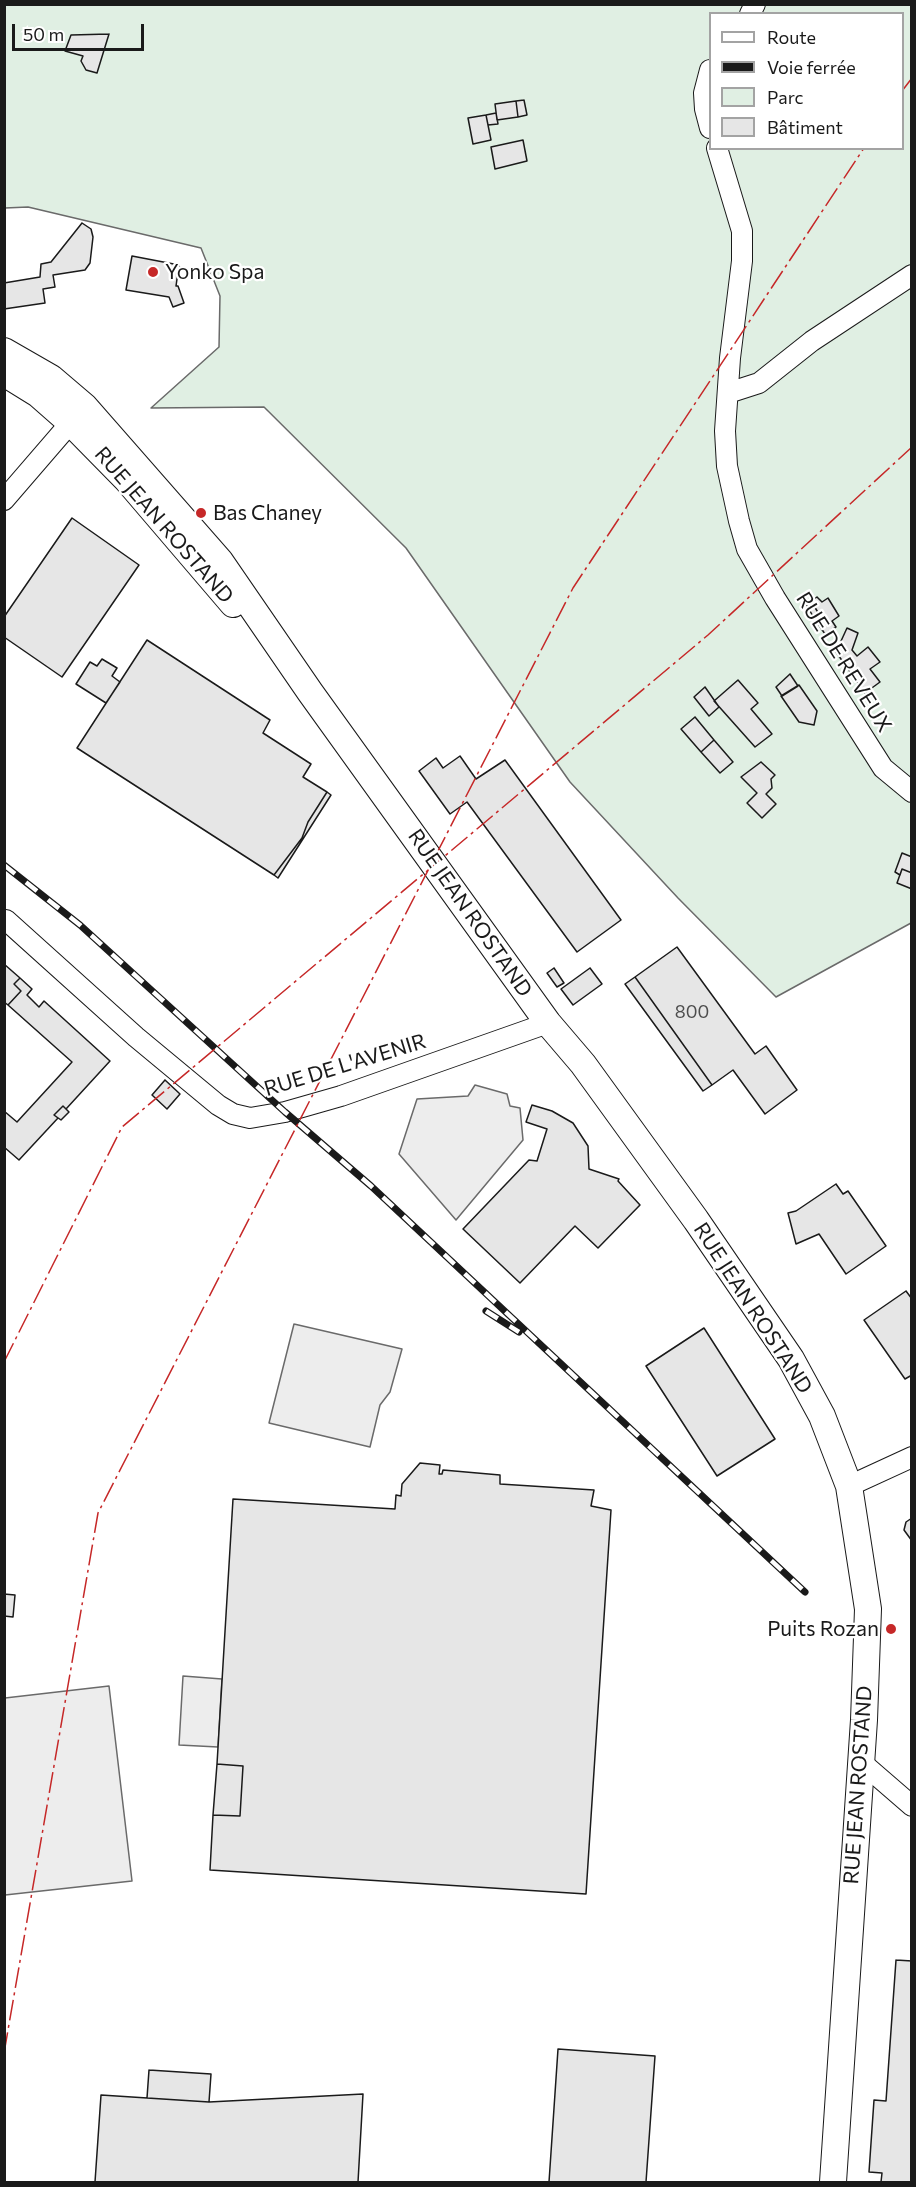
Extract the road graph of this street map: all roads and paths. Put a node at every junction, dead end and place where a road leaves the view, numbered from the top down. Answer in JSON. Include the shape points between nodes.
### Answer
{"nodes":[{"id":1,"x":709,"y":77,"type":"edge"},
{"id":2,"x":709,"y":122,"type":"edge"},
{"id":3,"x":718,"y":150,"type":"edge"},
{"id":4,"x":912,"y":275,"type":"edge"},
{"id":5,"x":4,"y":351,"type":"edge"},
{"id":6,"x":4,"y":373,"type":"edge"},
{"id":7,"x":728,"y":393,"type":"junction"},
{"id":8,"x":78,"y":415,"type":"junction"},
{"id":9,"x":4,"y":500,"type":"edge"},
{"id":10,"x":912,"y":792,"type":"edge"},
{"id":11,"x":6,"y":921,"type":"edge"},
{"id":12,"x":548,"y":1023,"type":"junction"},
{"id":13,"x":912,"y":1457,"type":"edge"},
{"id":14,"x":849,"y":1486,"type":"junction"},
{"id":15,"x":860,"y":1761,"type":"junction"},
{"id":16,"x":912,"y":1806,"type":"edge"},
{"id":17,"x":833,"y":2182,"type":"edge"}],
"edges":[{"from":1,"to":2,"type":"street","via":[[704,93]]},
{"from":3,"to":7,"type":"street","name":"RUE DE REVEUX","via":[[742,231]]},
{"from":4,"to":7,"type":"street","via":[[812,341],[759,383]]},
{"from":5,"to":8,"type":"main road","name":"RUE JEAN ROSTAND","via":[[51,378]]},
{"from":6,"to":8,"type":"main road","name":"RUE JEAN ROSTAND"},
{"from":7,"to":10,"type":"street","name":"RUE DE REVEUX","via":[[727,466],[747,549],[883,768]]},
{"from":8,"to":9,"type":"street"},
{"from":8,"to":12,"type":"main road","name":"RUE JEAN ROSTAND","via":[[127,480],[310,692]]},
{"from":11,"to":12,"type":"street","name":"RUE DE L'AVENIR","via":[[218,1105],[250,1118],[341,1096]]},
{"from":12,"to":14,"type":"main road","name":"RUE JEAN ROSTAND","via":[[583,1064],[696,1220],[791,1359],[822,1416]]},
{"from":13,"to":14,"type":"street"},
{"from":14,"to":15,"type":"main road","name":"RUE JEAN ROSTAND","via":[[868,1609]]},
{"from":15,"to":16,"type":"street"},
{"from":15,"to":17,"type":"main road","name":"RUE JEAN ROSTAND"}]}
